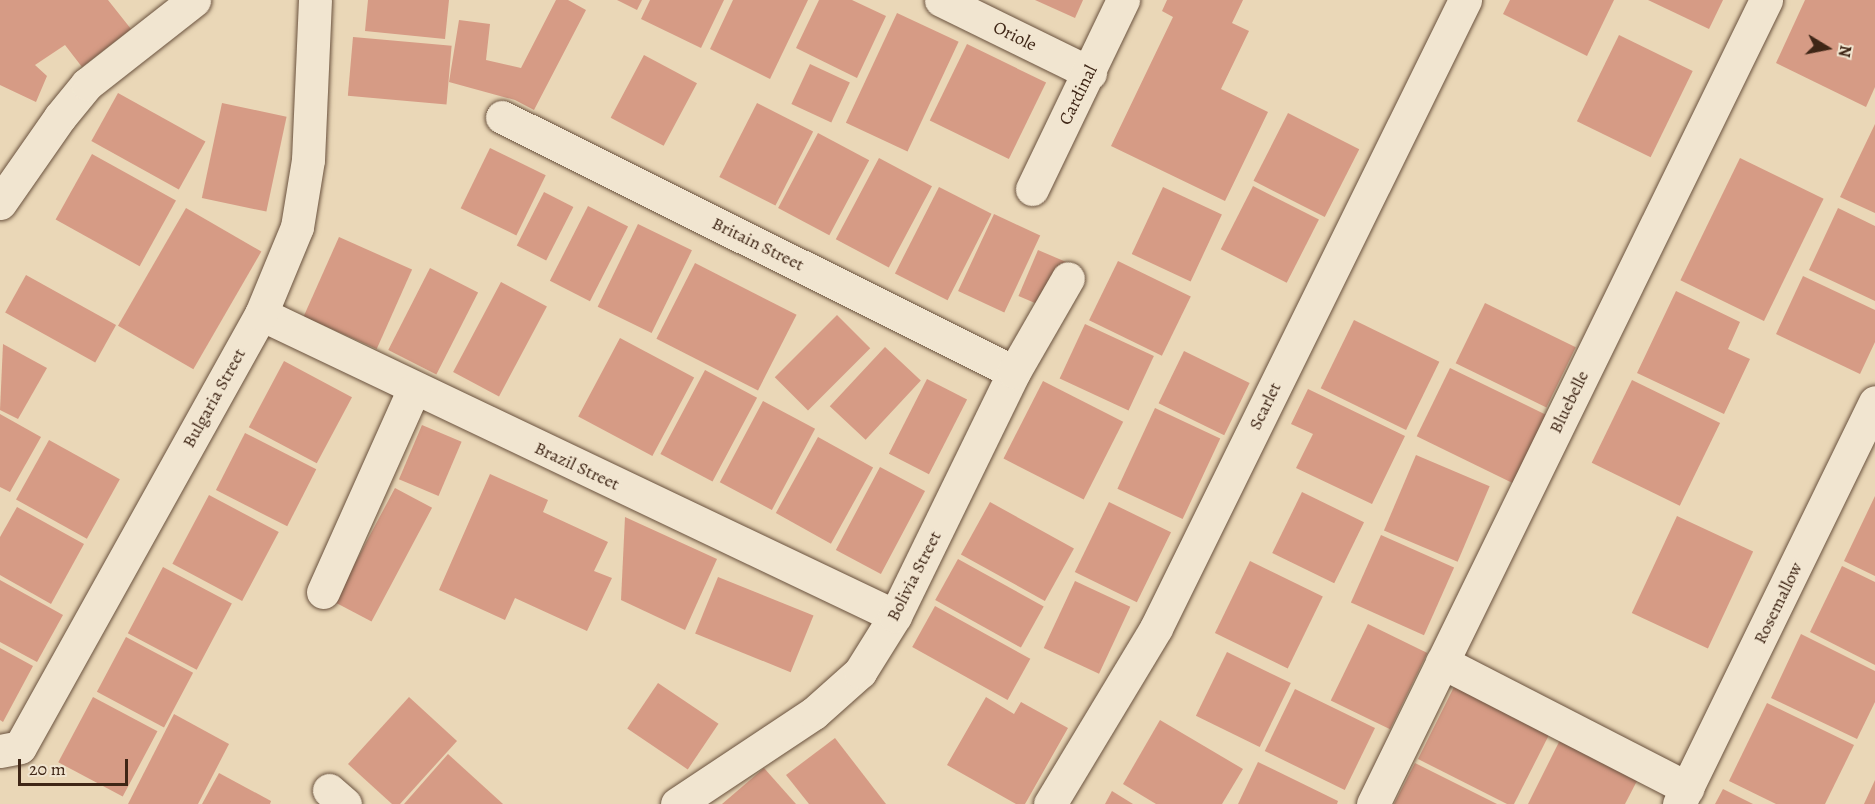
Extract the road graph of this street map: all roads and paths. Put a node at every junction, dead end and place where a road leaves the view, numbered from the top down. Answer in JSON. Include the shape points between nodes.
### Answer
{"nodes":[{"id":1,"x":194,"y":0,"type":"edge"},
{"id":2,"x":315,"y":0,"type":"edge"},
{"id":3,"x":941,"y":0,"type":"edge"},
{"id":4,"x":1123,"y":0,"type":"edge"},
{"id":5,"x":1465,"y":0,"type":"edge"},
{"id":6,"x":1766,"y":0,"type":"edge"},
{"id":7,"x":1090,"y":73,"type":"junction"},
{"id":8,"x":502,"y":117,"type":"dead end"},
{"id":9,"x":1032,"y":189,"type":"dead end"},
{"id":10,"x":0,"y":203,"type":"edge"},
{"id":11,"x":1068,"y":278,"type":"dead end"},
{"id":12,"x":261,"y":314,"type":"junction"},
{"id":13,"x":1014,"y":372,"type":"junction"},
{"id":14,"x":414,"y":389,"type":"junction"},
{"id":15,"x":1875,"y":402,"type":"edge"},
{"id":16,"x":324,"y":592,"type":"dead end"},
{"id":17,"x":895,"y":616,"type":"junction"},
{"id":18,"x":1442,"y":662,"type":"junction"},
{"id":19,"x":0,"y":751,"type":"edge"},
{"id":20,"x":1683,"y":796,"type":"edge"},
{"id":21,"x":677,"y":804,"type":"edge"},
{"id":22,"x":1050,"y":804,"type":"edge"},
{"id":23,"x":1373,"y":804,"type":"edge"}],
"edges":[{"from":1,"to":10,"type":"street","via":[[87,84]]},
{"from":2,"to":12,"type":"street","name":"Bulgaria Street","via":[[308,160],[297,227]]},
{"from":3,"to":7,"type":"street","name":"Oriole"},
{"from":4,"to":7,"type":"street","name":"Cardinal"},
{"from":5,"to":22,"type":"street","name":"Scarlet","via":[[1156,628]]},
{"from":6,"to":18,"type":"street","name":"Bluebelle"},
{"from":7,"to":9,"type":"street","name":"Cardinal"},
{"from":8,"to":13,"type":"street","name":"Britain Street"},
{"from":11,"to":13,"type":"street","name":"Bolivia Street"},
{"from":12,"to":14,"type":"street","name":"Brazil Street"},
{"from":12,"to":19,"type":"street","name":"Bulgaria Street","via":[[20,747]]},
{"from":13,"to":17,"type":"street","name":"Bolivia Street"},
{"from":14,"to":16,"type":"street"},
{"from":14,"to":17,"type":"street","name":"Brazil Street"},
{"from":15,"to":20,"type":"street","name":"Rosemallow"},
{"from":17,"to":21,"type":"street","name":"Bolivia Street","via":[[860,672],[814,713]]},
{"from":18,"to":20,"type":"street"},
{"from":18,"to":23,"type":"street","name":"Bluebelle"}]}
